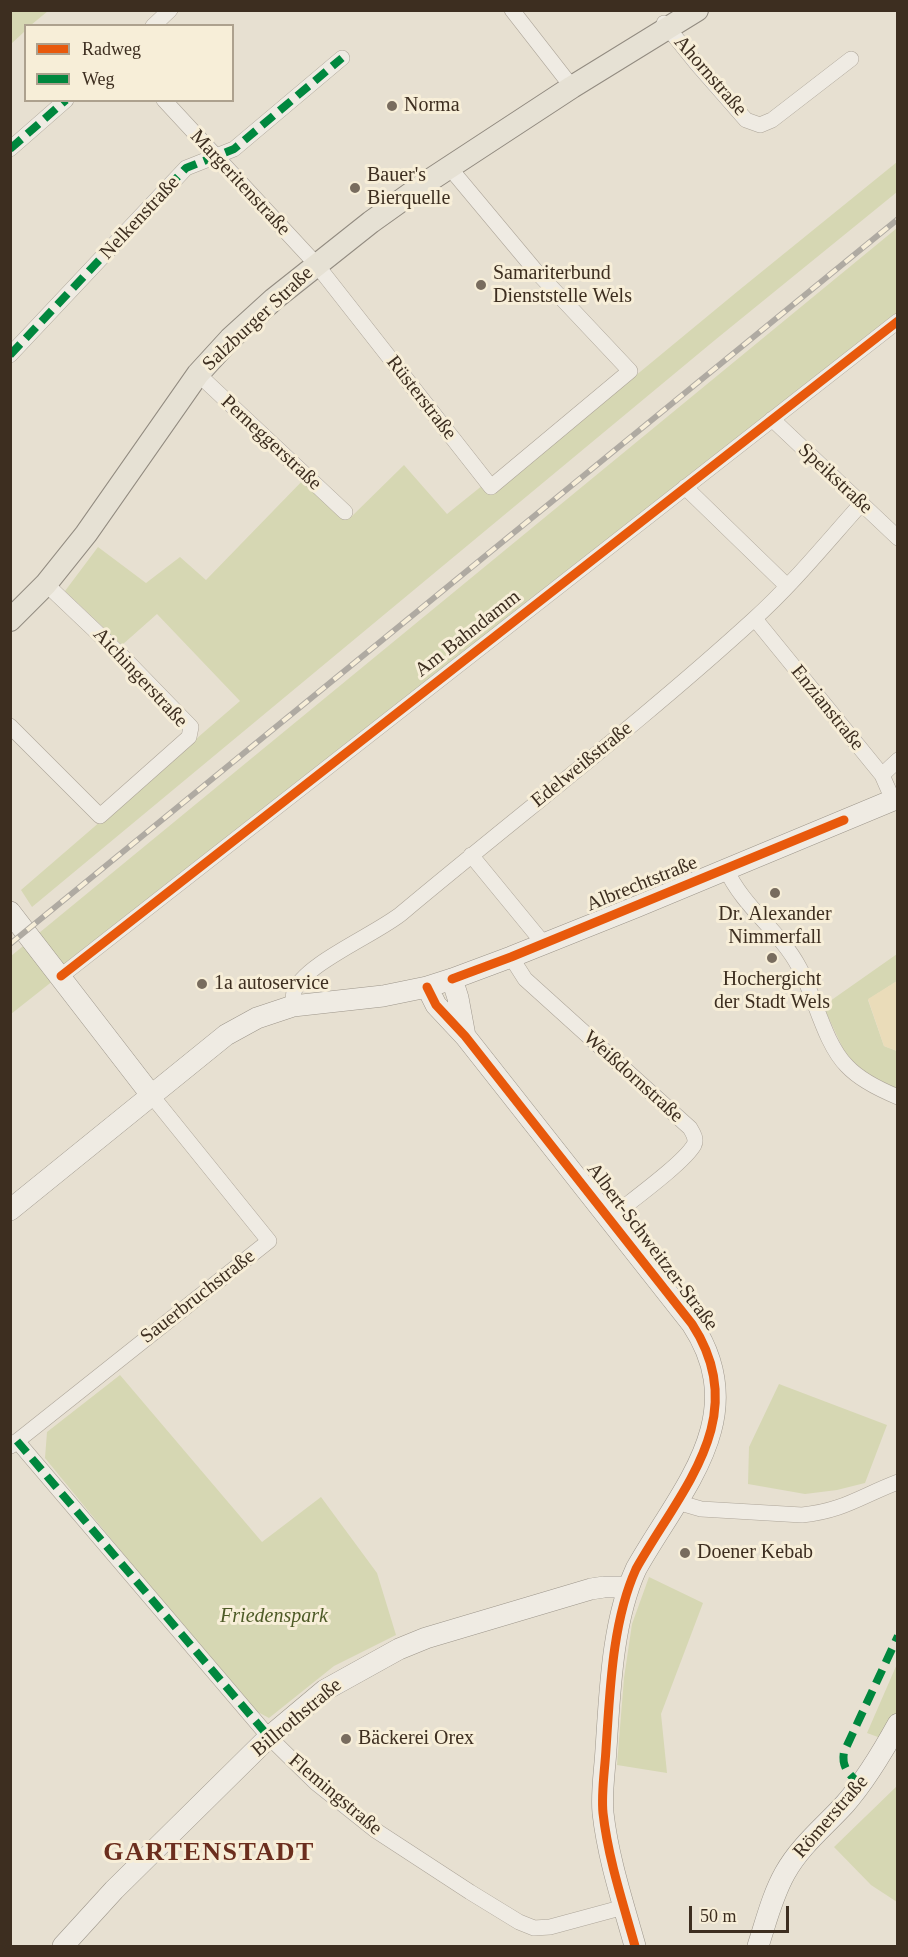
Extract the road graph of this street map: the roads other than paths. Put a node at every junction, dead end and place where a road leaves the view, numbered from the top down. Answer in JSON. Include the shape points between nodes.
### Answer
{"nodes":[{"id":1,"x":170,"y":10,"type":"edge"},
{"id":2,"x":512,"y":10,"type":"edge"},
{"id":3,"x":697,"y":10,"type":"edge"},
{"id":4,"x":668,"y":20,"type":"edge"},
{"id":5,"x":155,"y":24,"type":"edge"},
{"id":6,"x":342,"y":58,"type":"dead end"},
{"id":7,"x":851,"y":59,"type":"dead end"},
{"id":8,"x":572,"y":87,"type":"junction"},
{"id":9,"x":64,"y":102,"type":"edge"},
{"id":10,"x":166,"y":102,"type":"edge"},
{"id":11,"x":10,"y":149,"type":"edge"},
{"id":12,"x":215,"y":157,"type":"junction"},
{"id":13,"x":449,"y":167,"type":"junction"},
{"id":14,"x":316,"y":264,"type":"junction"},
{"id":15,"x":897,"y":321,"type":"edge"},
{"id":16,"x":10,"y":355,"type":"edge"},
{"id":17,"x":198,"y":374,"type":"junction"},
{"id":18,"x":772,"y":419,"type":"junction"},
{"id":19,"x":686,"y":487,"type":"junction"},
{"id":20,"x":861,"y":504,"type":"junction"},
{"id":21,"x":345,"y":512,"type":"dead end"},
{"id":22,"x":897,"y":538,"type":"edge"},
{"id":23,"x":46,"y":585,"type":"junction"},
{"id":24,"x":787,"y":586,"type":"junction"},
{"id":25,"x":755,"y":619,"type":"junction"},
{"id":26,"x":10,"y":620,"type":"edge"},
{"id":27,"x":10,"y":726,"type":"edge"},
{"id":28,"x":897,"y":760,"type":"edge"},
{"id":29,"x":882,"y":775,"type":"junction"},
{"id":30,"x":895,"y":799,"type":"edge"},
{"id":31,"x":471,"y":855,"type":"junction"},
{"id":32,"x":726,"y":869,"type":"junction"},
{"id":33,"x":10,"y":912,"type":"edge"},
{"id":34,"x":544,"y":944,"type":"junction"},
{"id":35,"x":511,"y":957,"type":"junction"},
{"id":36,"x":61,"y":976,"type":"junction"},
{"id":37,"x":452,"y":979,"type":"junction"},
{"id":38,"x":427,"y":987,"type":"junction"},
{"id":39,"x":293,"y":1006,"type":"junction"},
{"id":40,"x":465,"y":1036,"type":"junction"},
{"id":41,"x":152,"y":1096,"type":"junction"},
{"id":42,"x":897,"y":1097,"type":"edge"},
{"id":43,"x":10,"y":1210,"type":"edge"},
{"id":44,"x":609,"y":1219,"type":"junction"},
{"id":45,"x":14,"y":1444,"type":"edge"},
{"id":46,"x":897,"y":1482,"type":"edge"},
{"id":47,"x":677,"y":1502,"type":"junction"},
{"id":48,"x":628,"y":1587,"type":"junction"},
{"id":49,"x":897,"y":1724,"type":"edge"},
{"id":50,"x":269,"y":1737,"type":"junction"},
{"id":51,"x":624,"y":1907,"type":"junction"},
{"id":52,"x":63,"y":1947,"type":"edge"},
{"id":53,"x":635,"y":1947,"type":"edge"},
{"id":54,"x":758,"y":1947,"type":"edge"}],
"edges":[{"from":1,"to":5,"type":"street"},
{"from":2,"to":8,"type":"street"},
{"from":3,"to":4,"type":"main road","name":"Salzburger Straße"},
{"from":4,"to":7,"type":"street","name":"Ahornstraße","via":[[746,120],[760,125]]},
{"from":4,"to":8,"type":"main road","name":"Salzburger Straße"},
{"from":6,"to":12,"type":"street","name":"Nelkenstraße","via":[[234,149]]},
{"from":8,"to":13,"type":"main road","name":"Salzburger Straße"},
{"from":9,"to":11,"type":"street"},
{"from":10,"to":12,"type":"street","name":"Margeritenstraße"},
{"from":12,"to":14,"type":"street","name":"Margeritenstraße"},
{"from":12,"to":16,"type":"street","name":"Nelkenstraße","via":[[186,168]]},
{"from":13,"to":14,"type":"main road","name":"Salzburger Straße"},
{"from":13,"to":14,"type":"street","name":"Rüsterstraße","via":[[535,270],[630,371],[491,487]]},
{"from":14,"to":17,"type":"main road","name":"Salzburger Straße","via":[[230,339]]},
{"from":15,"to":18,"type":"street","name":"Am Bahndamm"},
{"from":17,"to":21,"type":"street","name":"Perneggerstraße"},
{"from":17,"to":23,"type":"main road","name":"Salzburger Straße"},
{"from":18,"to":19,"type":"street","name":"Am Bahndamm"},
{"from":18,"to":20,"type":"street","name":"Speikstraße"},
{"from":19,"to":24,"type":"street"},
{"from":19,"to":36,"type":"street","name":"Am Bahndamm"},
{"from":20,"to":22,"type":"street","name":"Speikstraße"},
{"from":20,"to":24,"type":"street","name":"Edelweißstraße"},
{"from":23,"to":26,"type":"main road","name":"Salzburger Straße"},
{"from":23,"to":27,"type":"street","name":"Aichingerstraße","via":[[190,727],[189,737],[100,816]]},
{"from":24,"to":25,"type":"street","name":"Edelweißstraße"},
{"from":25,"to":29,"type":"street","name":"Enzianstraße"},
{"from":25,"to":31,"type":"street","name":"Edelweißstraße"},
{"from":28,"to":29,"type":"street"},
{"from":29,"to":30,"type":"street","name":"Enzianstraße"},
{"from":30,"to":32,"type":"street","name":"Albrechtstraße"},
{"from":31,"to":34,"type":"street"},
{"from":31,"to":39,"type":"street","name":"Edelweißstraße","via":[[389,924],[315,968],[293,993]]},
{"from":32,"to":34,"type":"street","name":"Albrechtstraße"},
{"from":32,"to":42,"type":"street","via":[[734,887],[783,941],[800,968],[828,1037],[846,1066]]},
{"from":33,"to":36,"type":"street"},
{"from":34,"to":35,"type":"street","name":"Albrechtstraße"},
{"from":35,"to":37,"type":"street","name":"Albrechtstraße"},
{"from":35,"to":44,"type":"street","name":"Weißdornstraße","via":[[525,979],[694,1134],[694,1145],[680,1161]]},
{"from":36,"to":41,"type":"street"},
{"from":37,"to":38,"type":"street","name":"Albrechtstraße"},
{"from":37,"to":40,"type":"street","name":"Albert-Schweitzer-Straße"},
{"from":38,"to":39,"type":"street","name":"Albrechtstraße"},
{"from":38,"to":40,"type":"street","name":"Albert-Schweitzer-Straße","via":[[436,1005]]},
{"from":39,"to":41,"type":"street","name":"Albrechtstraße","via":[[257,1018],[226,1035]]},
{"from":40,"to":44,"type":"street","name":"Albert-Schweitzer-Straße"},
{"from":41,"to":43,"type":"street","name":"Albrechtstraße"},
{"from":41,"to":45,"type":"street","name":"Sauerbruchstraße","via":[[268,1241]]},
{"from":44,"to":47,"type":"street","name":"Albert-Schweitzer-Straße","via":[[692,1324],[712,1365],[715,1412],[710,1438]]},
{"from":45,"to":50,"type":"street","name":"Flemingstraße"},
{"from":46,"to":47,"type":"street","via":[[848,1506],[817,1514],[701,1509]]},
{"from":47,"to":48,"type":"street","name":"Albert-Schweitzer-Straße"},
{"from":48,"to":50,"type":"street","name":"Billrothstraße","via":[[591,1589],[416,1641],[325,1690]]},
{"from":48,"to":51,"type":"street","name":"Albert-Schweitzer-Straße","via":[[614,1660],[603,1810]]},
{"from":49,"to":54,"type":"street","name":"Römerstraße","via":[[861,1785],[807,1842],[784,1874]]},
{"from":50,"to":51,"type":"street","name":"Flemingstraße","via":[[316,1783],[375,1830],[519,1922],[534,1928],[550,1927]]},
{"from":50,"to":52,"type":"street","name":"Billrothstraße","via":[[114,1890]]},
{"from":51,"to":53,"type":"street","name":"Albert-Schweitzer-Straße"}]}
